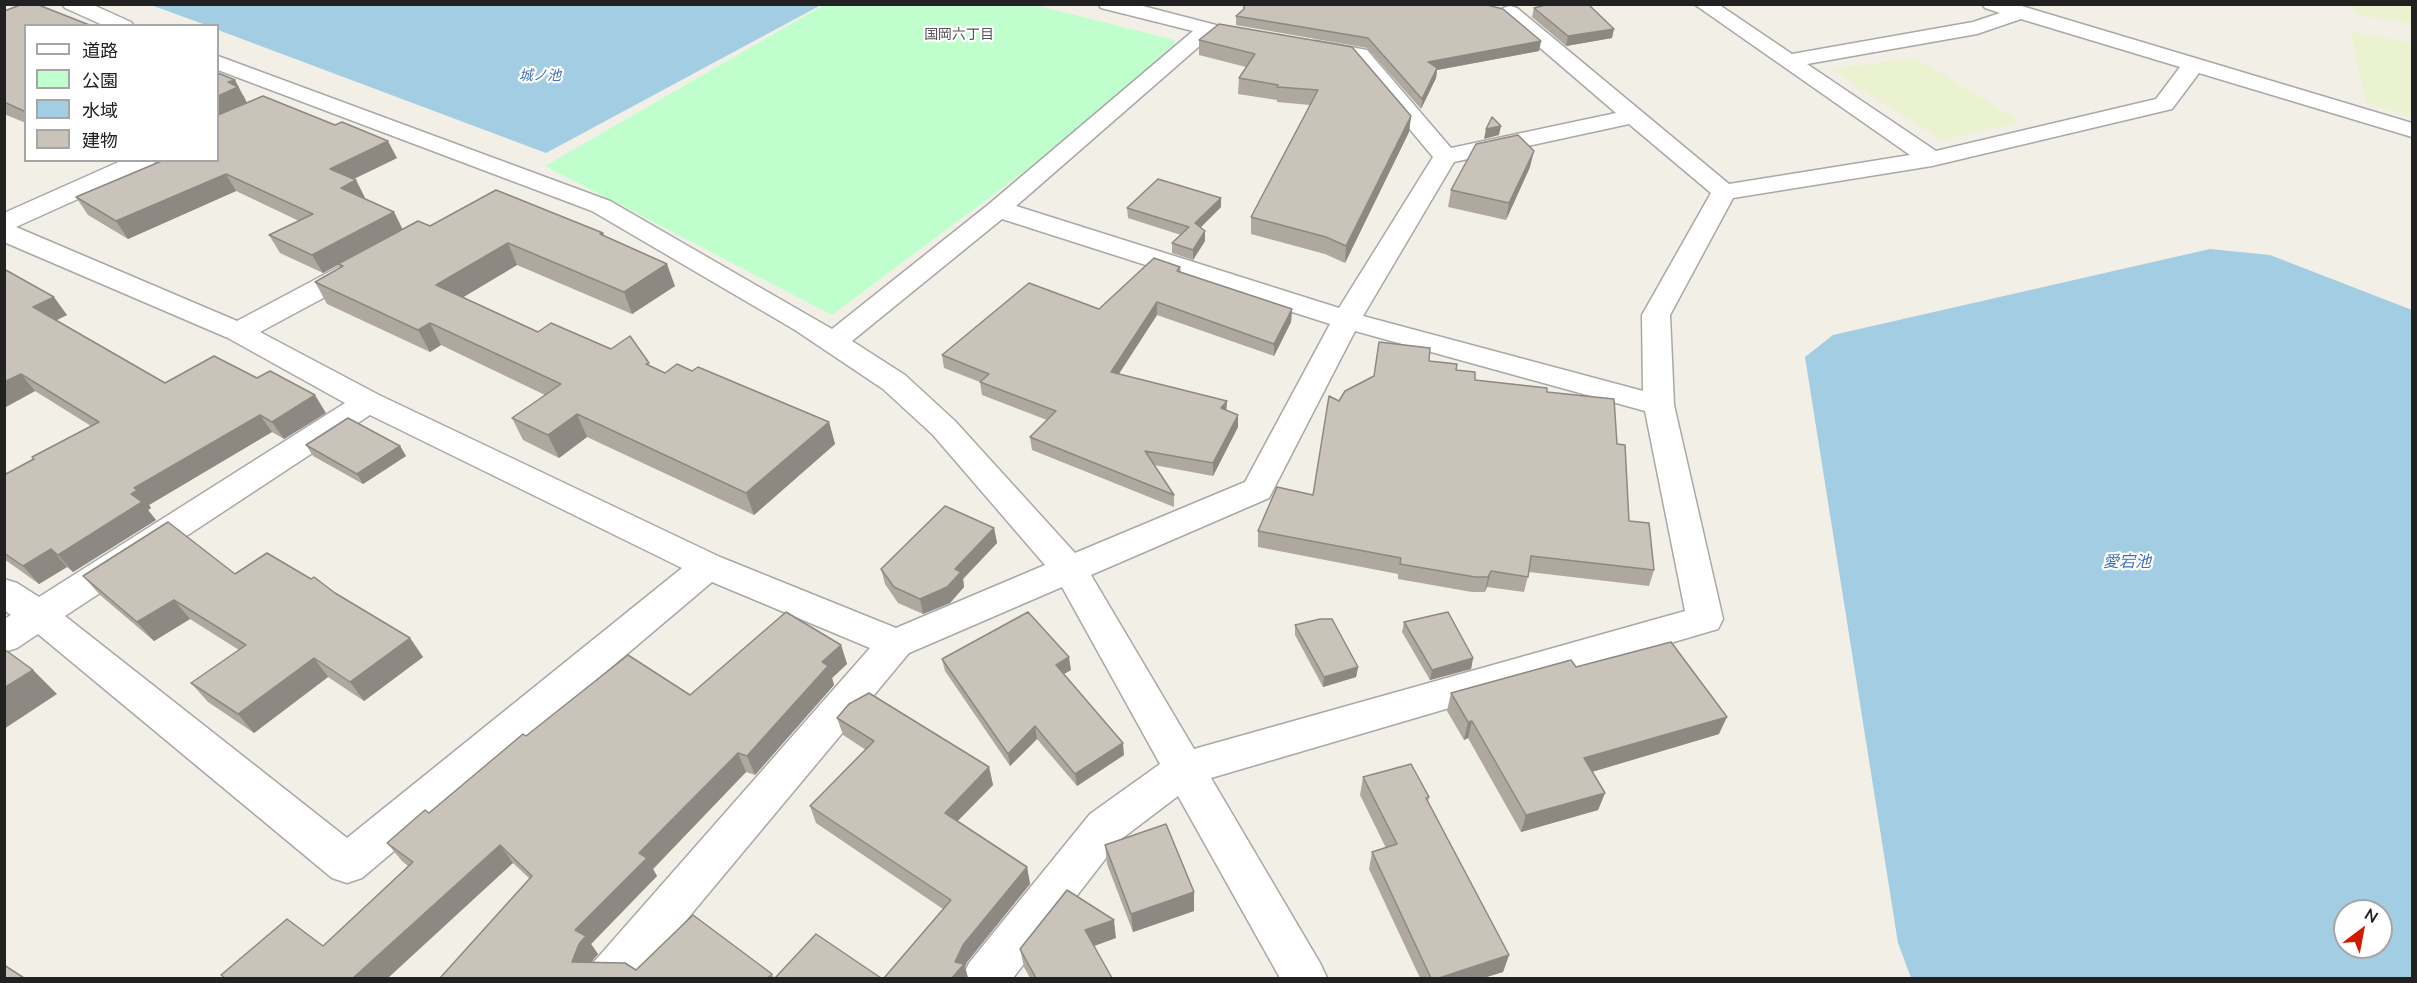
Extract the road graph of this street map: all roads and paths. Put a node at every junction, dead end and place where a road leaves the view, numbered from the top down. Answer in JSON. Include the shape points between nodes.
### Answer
{"nodes":[{"id":1,"x":72,"y":4,"type":"edge"},
{"id":2,"x":1108,"y":4,"type":"edge"},
{"id":3,"x":1704,"y":4,"type":"edge"},
{"id":4,"x":1992,"y":4,"type":"edge"},
{"id":5,"x":1540,"y":8,"type":"edge"},
{"id":6,"x":2019,"y":13,"type":"junction"},
{"id":7,"x":119,"y":24,"type":"edge"},
{"id":8,"x":1291,"y":43,"type":"edge"},
{"id":9,"x":1789,"y":61,"type":"junction"},
{"id":10,"x":219,"y":62,"type":"edge"},
{"id":11,"x":2194,"y":64,"type":"junction"},
{"id":12,"x":295,"y":93,"type":"junction"},
{"id":13,"x":266,"y":106,"type":"edge"},
{"id":14,"x":1631,"y":117,"type":"junction"},
{"id":15,"x":2412,"y":130,"type":"edge"},
{"id":16,"x":1445,"y":157,"type":"junction"},
{"id":17,"x":1932,"y":159,"type":"junction"},
{"id":18,"x":140,"y":162,"type":"edge"},
{"id":19,"x":527,"y":177,"type":"junction"},
{"id":20,"x":1724,"y":192,"type":"junction"},
{"id":21,"x":496,"y":193,"type":"edge"},
{"id":22,"x":998,"y":209,"type":"junction"},
{"id":23,"x":4,"y":223,"type":"edge"},
{"id":24,"x":4,"y":232,"type":"edge"},
{"id":25,"x":382,"y":254,"type":"edge"},
{"id":26,"x":1347,"y":320,"type":"junction"},
{"id":27,"x":238,"y":332,"type":"junction"},
{"id":28,"x":833,"y":342,"type":"junction"},
{"id":29,"x":368,"y":402,"type":"junction"},
{"id":30,"x":1659,"y":405,"type":"junction"},
{"id":31,"x":708,"y":566,"type":"junction"},
{"id":32,"x":1070,"y":570,"type":"junction"},
{"id":33,"x":4,"y":592,"type":"edge"},
{"id":34,"x":40,"y":616,"type":"junction"},
{"id":35,"x":4,"y":638,"type":"edge"},
{"id":36,"x":896,"y":643,"type":"junction"},
{"id":37,"x":1185,"y":769,"type":"junction"},
{"id":38,"x":609,"y":978,"type":"edge"},
{"id":39,"x":985,"y":978,"type":"edge"},
{"id":40,"x":1304,"y":978,"type":"edge"}],
"edges":[{"from":1,"to":7,"type":"street"},
{"from":2,"to":22,"type":"street","via":[[1221,31]]},
{"from":3,"to":9,"type":"street"},
{"from":4,"to":6,"type":"street"},
{"from":5,"to":14,"type":"street","via":[[1500,10]]},
{"from":6,"to":9,"type":"street","via":[[1977,28]]},
{"from":6,"to":11,"type":"street"},
{"from":8,"to":16,"type":"street","via":[[1359,55]]},
{"from":9,"to":17,"type":"street"},
{"from":10,"to":12,"type":"street"},
{"from":11,"to":15,"type":"street"},
{"from":11,"to":17,"type":"street","via":[[2164,104]]},
{"from":12,"to":13,"type":"street"},
{"from":12,"to":19,"type":"street"},
{"from":14,"to":16,"type":"street"},
{"from":14,"to":20,"type":"street"},
{"from":16,"to":26,"type":"street"},
{"from":17,"to":20,"type":"street"},
{"from":18,"to":23,"type":"street"},
{"from":19,"to":21,"type":"street"},
{"from":19,"to":28,"type":"street","via":[[601,206]]},
{"from":20,"to":30,"type":"street","via":[[1656,315]]},
{"from":22,"to":26,"type":"street"},
{"from":22,"to":28,"type":"street"},
{"from":24,"to":27,"type":"street"},
{"from":25,"to":27,"type":"street"},
{"from":26,"to":30,"type":"street"},
{"from":26,"to":32,"type":"street","via":[[1257,490]]},
{"from":27,"to":29,"type":"street"},
{"from":28,"to":32,"type":"street","via":[[894,382],[944,428]]},
{"from":29,"to":31,"type":"street"},
{"from":29,"to":34,"type":"street"},
{"from":30,"to":37,"type":"street","via":[[1705,619]]},
{"from":31,"to":34,"type":"street","via":[[347,864]]},
{"from":31,"to":36,"type":"street"},
{"from":32,"to":36,"type":"street"},
{"from":32,"to":37,"type":"street"},
{"from":33,"to":34,"type":"street"},
{"from":34,"to":35,"type":"street"},
{"from":36,"to":38,"type":"street"},
{"from":37,"to":39,"type":"street","via":[[1105,827]]},
{"from":37,"to":40,"type":"street"}]}
